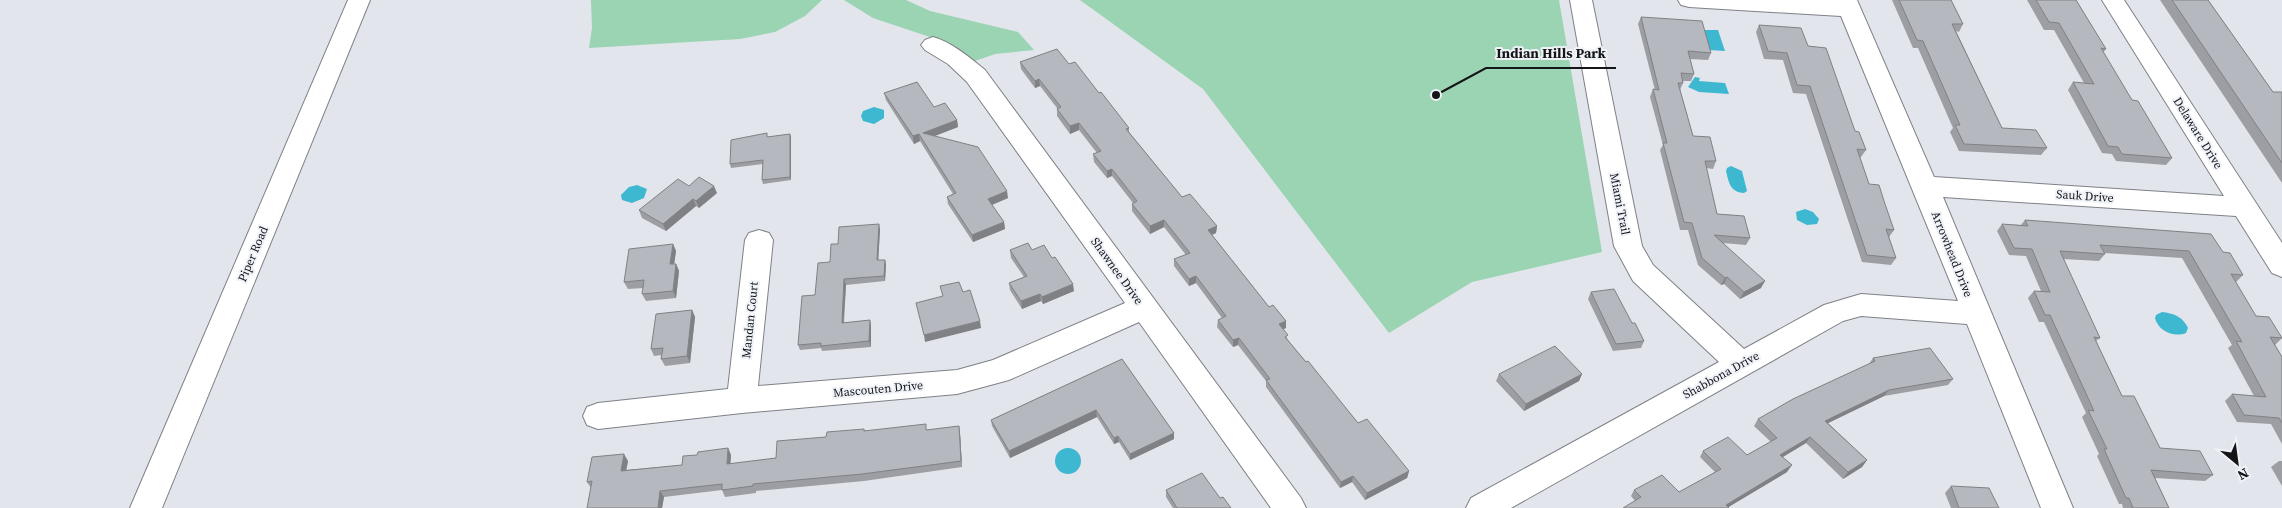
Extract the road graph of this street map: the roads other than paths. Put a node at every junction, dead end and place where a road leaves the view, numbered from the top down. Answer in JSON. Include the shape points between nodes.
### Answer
{"nodes":[{"id":1,"x":359,"y":0,"type":"edge"},
{"id":2,"x":1581,"y":0,"type":"edge"},
{"id":3,"x":1689,"y":0,"type":"edge"},
{"id":4,"x":2113,"y":0,"type":"edge"},
{"id":5,"x":1848,"y":5,"type":"edge"},
{"id":6,"x":933,"y":45,"type":"dead end"},
{"id":7,"x":1925,"y":186,"type":"junction"},
{"id":8,"x":2244,"y":207,"type":"junction"},
{"id":9,"x":759,"y":240,"type":"dead end"},
{"id":10,"x":2282,"y":266,"type":"edge"},
{"id":11,"x":1144,"y":307,"type":"junction"},
{"id":12,"x":1977,"y":314,"type":"junction"},
{"id":13,"x":1741,"y":364,"type":"junction"},
{"id":14,"x":742,"y":400,"type":"junction"},
{"id":15,"x":598,"y":416,"type":"dead end"},
{"id":16,"x":146,"y":508,"type":"edge"},
{"id":17,"x":1290,"y":508,"type":"edge"},
{"id":18,"x":1482,"y":508,"type":"edge"},
{"id":19,"x":2057,"y":508,"type":"edge"}],
"edges":[{"from":1,"to":16,"type":"street","name":"Piper Road"},
{"from":2,"to":13,"type":"street","name":"Miami Trail","via":[[1628,246],[1643,273]]},
{"from":3,"to":5,"type":"street"},
{"from":4,"to":8,"type":"street","name":"Delaware Drive"},
{"from":5,"to":7,"type":"street","name":"Arrowhead Drive"},
{"from":6,"to":11,"type":"street","name":"Shawnee Drive","via":[[956,58],[976,76]]},
{"from":7,"to":8,"type":"street","name":"Sauk Drive"},
{"from":7,"to":12,"type":"street","name":"Arrowhead Drive"},
{"from":8,"to":10,"type":"street","name":"Delaware Drive"},
{"from":9,"to":14,"type":"street","name":"Mandan Court"},
{"from":11,"to":14,"type":"street","name":"Mascouten Drive","via":[[999,372],[957,382]]},
{"from":11,"to":17,"type":"street","name":"Shawnee Drive"},
{"from":12,"to":13,"type":"street","name":"Shabbona Drive","via":[[1861,305],[1834,313]]},
{"from":12,"to":19,"type":"street","name":"Arrowhead Drive"},
{"from":13,"to":18,"type":"street","name":"Shabbona Drive"},
{"from":14,"to":15,"type":"street","name":"Mascouten Drive"}]}
